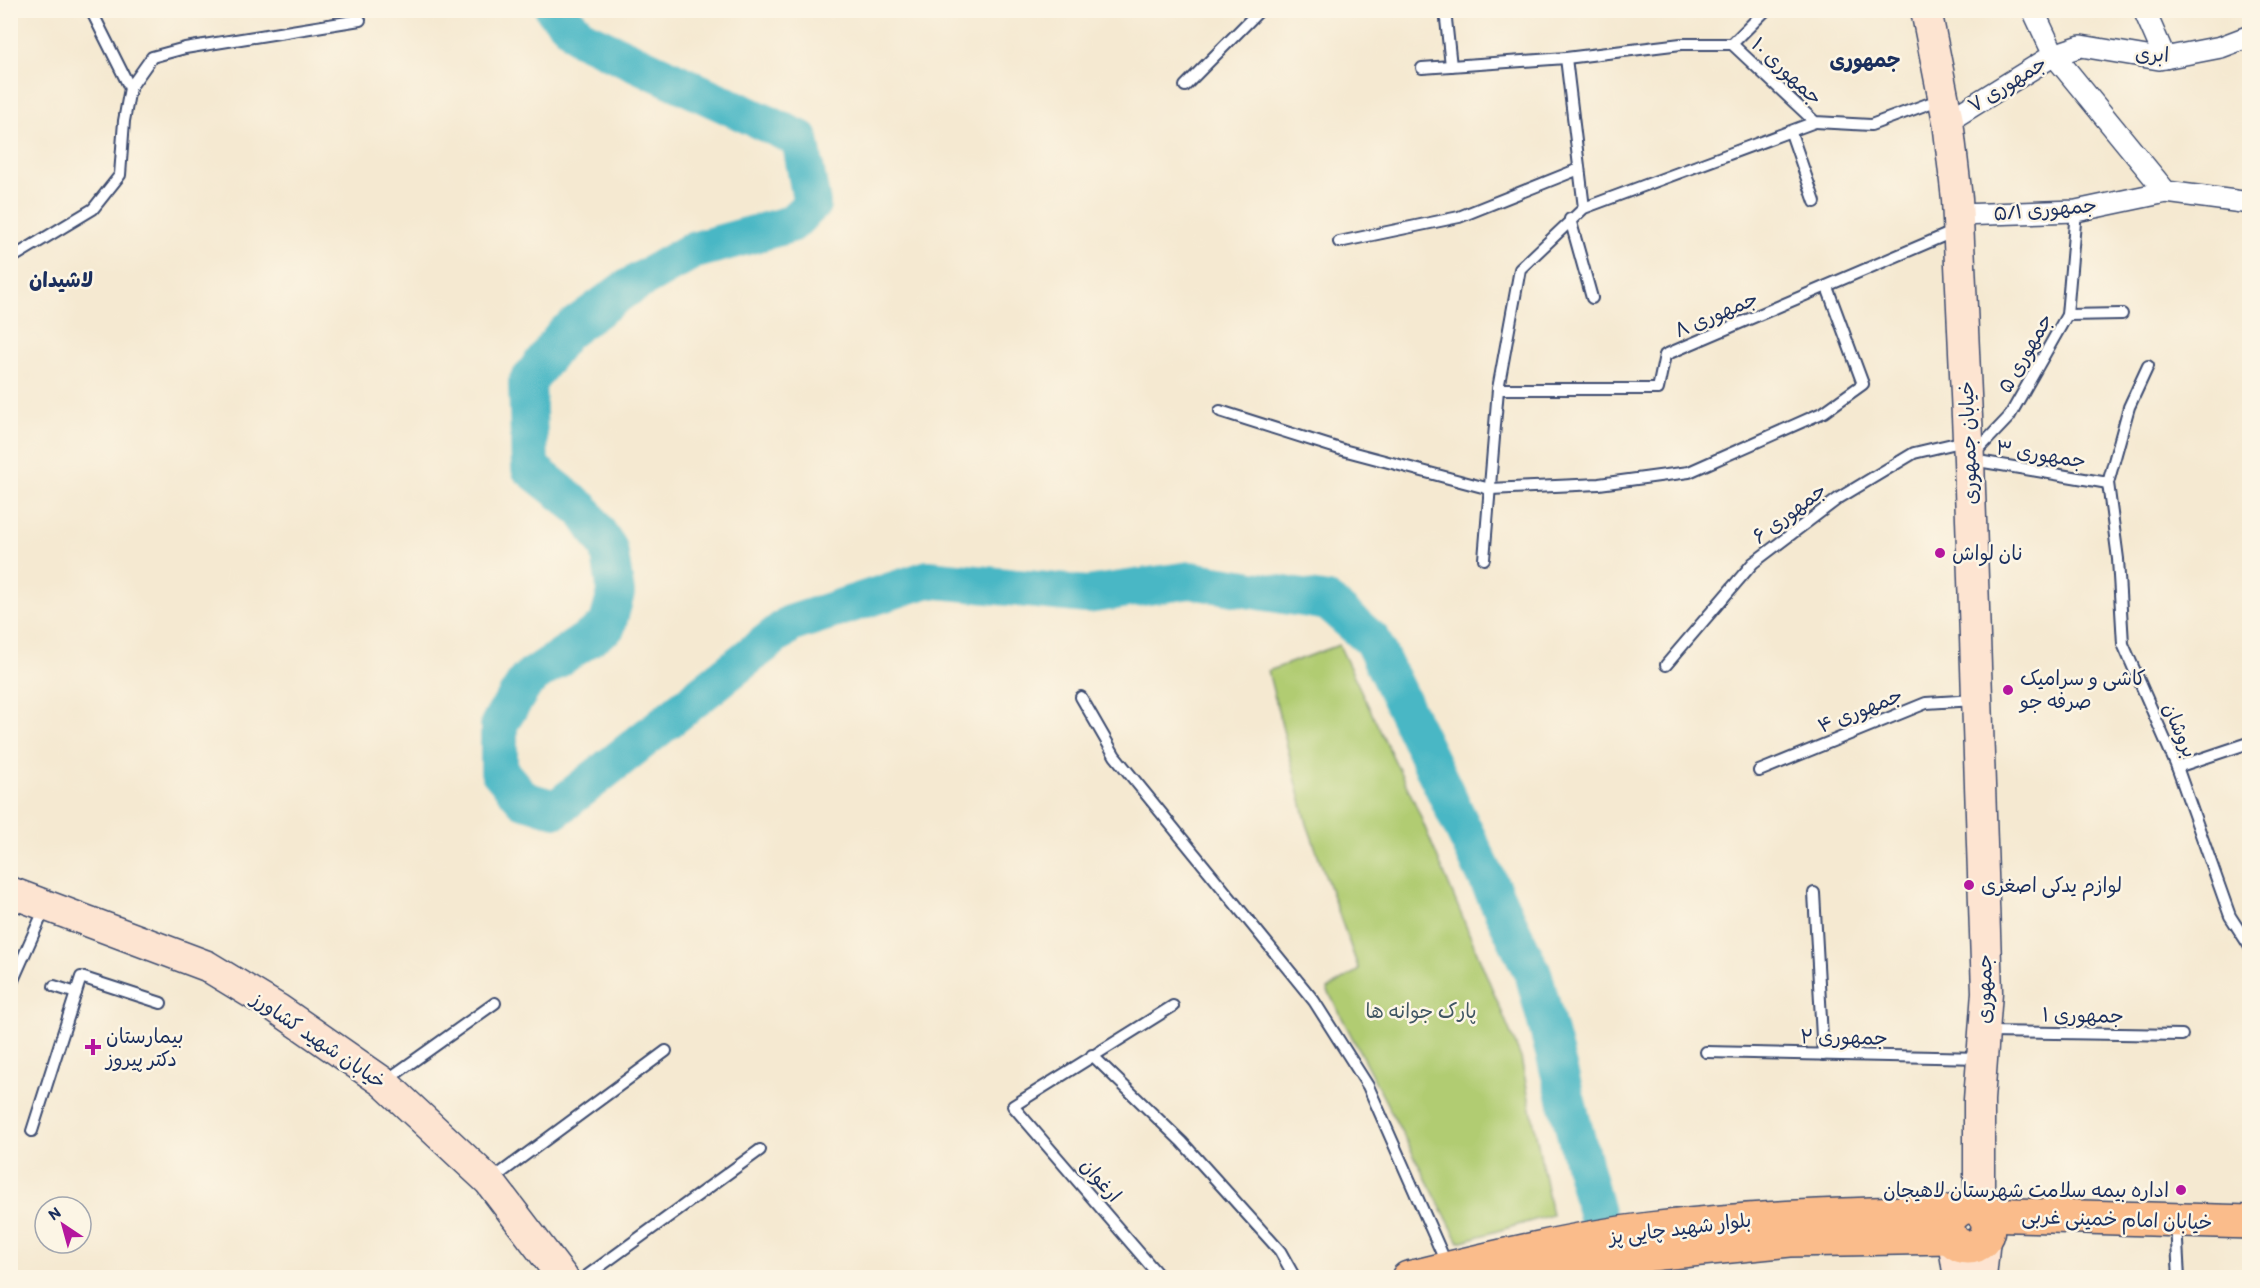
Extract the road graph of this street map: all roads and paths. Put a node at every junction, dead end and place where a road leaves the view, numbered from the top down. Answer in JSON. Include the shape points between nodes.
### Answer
{"nodes":[{"id":1,"x":91,"y":10,"type":"edge"},
{"id":2,"x":1260,"y":10,"type":"edge"},
{"id":3,"x":1445,"y":10,"type":"edge"},
{"id":4,"x":1766,"y":10,"type":"edge"},
{"id":5,"x":1926,"y":10,"type":"edge"},
{"id":6,"x":2032,"y":10,"type":"edge"},
{"id":7,"x":2144,"y":10,"type":"edge"},
{"id":8,"x":360,"y":20,"type":"dead end"},
{"id":9,"x":2250,"y":36,"type":"edge"},
{"id":10,"x":1732,"y":44,"type":"junction"},
{"id":11,"x":2054,"y":55,"type":"junction"},
{"id":12,"x":1566,"y":58,"type":"junction"},
{"id":13,"x":2165,"y":58,"type":"junction"},
{"id":14,"x":1451,"y":66,"type":"junction"},
{"id":15,"x":1422,"y":68,"type":"dead end"},
{"id":16,"x":1185,"y":86,"type":"dead end"},
{"id":17,"x":130,"y":88,"type":"junction"},
{"id":18,"x":1946,"y":109,"type":"junction"},
{"id":19,"x":1815,"y":122,"type":"junction"},
{"id":20,"x":1791,"y":133,"type":"junction"},
{"id":21,"x":1579,"y":169,"type":"junction"},
{"id":22,"x":2166,"y":192,"type":"junction"},
{"id":23,"x":1815,"y":202,"type":"dead end"},
{"id":24,"x":2250,"y":203,"type":"edge"},
{"id":25,"x":1584,"y":208,"type":"junction"},
{"id":26,"x":2076,"y":211,"type":"junction"},
{"id":27,"x":1570,"y":219,"type":"junction"},
{"id":28,"x":1959,"y":222,"type":"junction"},
{"id":29,"x":1339,"y":242,"type":"dead end"},
{"id":30,"x":10,"y":259,"type":"edge"},
{"id":31,"x":1827,"y":287,"type":"junction"},
{"id":32,"x":1592,"y":298,"type":"dead end"},
{"id":33,"x":2122,"y":314,"type":"dead end"},
{"id":34,"x":2067,"y":315,"type":"junction"},
{"id":35,"x":2148,"y":366,"type":"dead end"},
{"id":36,"x":1498,"y":389,"type":"junction"},
{"id":37,"x":1220,"y":411,"type":"dead end"},
{"id":38,"x":1969,"y":450,"type":"junction"},
{"id":39,"x":2108,"y":483,"type":"junction"},
{"id":40,"x":1490,"y":489,"type":"junction"},
{"id":41,"x":1484,"y":559,"type":"dead end"},
{"id":42,"x":1666,"y":665,"type":"dead end"},
{"id":43,"x":1081,"y":697,"type":"dead end"},
{"id":44,"x":1978,"y":699,"type":"junction"},
{"id":45,"x":2246,"y":744,"type":"dead end"},
{"id":46,"x":2177,"y":766,"type":"junction"},
{"id":47,"x":1760,"y":771,"type":"dead end"},
{"id":48,"x":1983,"y":878,"type":"joint"},
{"id":49,"x":10,"y":892,"type":"edge"},
{"id":50,"x":1814,"y":893,"type":"dead end"},
{"id":51,"x":46,"y":905,"type":"junction"},
{"id":52,"x":2250,"y":947,"type":"edge"},
{"id":53,"x":54,"y":986,"type":"dead end"},
{"id":54,"x":10,"y":987,"type":"edge"},
{"id":55,"x":76,"y":993,"type":"junction"},
{"id":56,"x":162,"y":1003,"type":"dead end"},
{"id":57,"x":495,"y":1003,"type":"dead end"},
{"id":58,"x":1173,"y":1006,"type":"dead end"},
{"id":59,"x":2182,"y":1035,"type":"dead end"},
{"id":60,"x":1983,"y":1045,"type":"junction"},
{"id":61,"x":666,"y":1051,"type":"dead end"},
{"id":62,"x":1706,"y":1052,"type":"dead end"},
{"id":63,"x":1092,"y":1055,"type":"junction"},
{"id":64,"x":1823,"y":1055,"type":"junction"},
{"id":65,"x":383,"y":1082,"type":"junction"},
{"id":66,"x":32,"y":1131,"type":"dead end"},
{"id":67,"x":760,"y":1150,"type":"dead end"},
{"id":68,"x":489,"y":1181,"type":"junction"},
{"id":69,"x":2250,"y":1222,"type":"edge"},
{"id":70,"x":1967,"y":1223,"type":"junction"},
{"id":71,"x":2176,"y":1232,"type":"junction"},
{"id":72,"x":2250,"y":1243,"type":"edge"},
{"id":73,"x":1554,"y":1259,"type":"junction"},
{"id":74,"x":1448,"y":1268,"type":"junction"},
{"id":75,"x":563,"y":1278,"type":"edge"},
{"id":76,"x":584,"y":1278,"type":"edge"},
{"id":77,"x":1161,"y":1278,"type":"edge"},
{"id":78,"x":1295,"y":1278,"type":"edge"},
{"id":79,"x":1408,"y":1278,"type":"edge"},
{"id":80,"x":1519,"y":1278,"type":"edge"},
{"id":81,"x":1959,"y":1278,"type":"edge"},
{"id":82,"x":1982,"y":1278,"type":"edge"},
{"id":83,"x":2179,"y":1278,"type":"edge"}],
"edges":[{"from":1,"to":17,"type":"lane"},
{"from":2,"to":16,"type":"lane"},
{"from":3,"to":14,"type":"lane"},
{"from":4,"to":10,"type":"lane"},
{"from":5,"to":18,"type":"main road","name":"خیابان جمهوری"},
{"from":6,"to":11,"type":"street","name":"جمهوری ۷"},
{"from":7,"to":13,"type":"street"},
{"from":8,"to":17,"type":"lane","via":[[185,48],[152,57]]},
{"from":9,"to":13,"type":"street","name":"ابری","via":[[2221,47]]},
{"from":10,"to":12,"type":"lane","name":"جمهوری ۱۰","via":[[1681,44]]},
{"from":10,"to":19,"type":"lane","name":"جمهوری ۱۰"},
{"from":11,"to":13,"type":"street","name":"ابری","via":[[2081,46]]},
{"from":11,"to":18,"type":"street","name":"جمهوری ۷"},
{"from":11,"to":22,"type":"street"},
{"from":12,"to":14,"type":"lane","name":"جمهوری ۱۰"},
{"from":12,"to":21,"type":"lane"},
{"from":14,"to":15,"type":"lane","name":"جمهوری ۱۰"},
{"from":17,"to":30,"type":"lane","via":[[120,176],[93,209]]},
{"from":18,"to":19,"type":"lane","name":"جمهوری ۱۰","via":[[1871,125]]},
{"from":18,"to":28,"type":"main road","name":"خیابان جمهوری"},
{"from":19,"to":20,"type":"lane"},
{"from":20,"to":23,"type":"lane"},
{"from":20,"to":25,"type":"lane"},
{"from":21,"to":25,"type":"lane"},
{"from":21,"to":29,"type":"lane","via":[[1459,217]]},
{"from":22,"to":24,"type":"street","name":"جمهوری ۵/۱"},
{"from":22,"to":26,"type":"street","name":"جمهوری ۵/۱"},
{"from":25,"to":27,"type":"lane"},
{"from":26,"to":28,"type":"street","name":"جمهوری ۵/۱"},
{"from":26,"to":34,"type":"lane","name":"جمهوری ۵"},
{"from":27,"to":32,"type":"lane"},
{"from":27,"to":36,"type":"lane","via":[[1520,269]]},
{"from":28,"to":31,"type":"lane","name":"جمهوری ۸"},
{"from":28,"to":38,"type":"main road","name":"خیابان جمهوری"},
{"from":31,"to":36,"type":"lane","name":"جمهوری ۸","via":[[1665,355],[1658,389]]},
{"from":31,"to":40,"type":"lane","via":[[1863,384],[1824,412],[1689,472],[1599,484]]},
{"from":33,"to":34,"type":"lane"},
{"from":34,"to":38,"type":"lane","name":"جمهوری ۵","via":[[2009,417]]},
{"from":35,"to":39,"type":"lane","via":[[2129,407]]},
{"from":36,"to":40,"type":"lane"},
{"from":37,"to":40,"type":"lane","via":[[1342,450]]},
{"from":38,"to":39,"type":"lane","name":"جمهوری ۳"},
{"from":38,"to":42,"type":"lane","name":"جمهوری ۶","via":[[1914,453],[1839,498],[1753,562]]},
{"from":38,"to":44,"type":"main road","name":"خیابان جمهوری"},
{"from":39,"to":46,"type":"lane","name":"بروشان","via":[[2123,644]]},
{"from":40,"to":41,"type":"lane"},
{"from":43,"to":74,"type":"lane","via":[[1115,756],[1326,1020],[1368,1086]]},
{"from":44,"to":47,"type":"lane","name":"جمهوری ۴","via":[[1926,703]]},
{"from":44,"to":48,"type":"main road","name":"خیابان جمهوری"},
{"from":45,"to":46,"type":"lane"},
{"from":46,"to":52,"type":"lane","name":"بروشان","via":[[2230,916]]},
{"from":48,"to":60,"type":"main road","name":"جمهوری","via":[[1987,992]]},
{"from":49,"to":51,"type":"main road","name":"خیابان شهید کشاورز"},
{"from":50,"to":64,"type":"lane"},
{"from":51,"to":54,"type":"lane"},
{"from":51,"to":65,"type":"main road","name":"خیابان شهید کشاورز","via":[[207,966],[278,1009]]},
{"from":53,"to":55,"type":"lane"},
{"from":55,"to":56,"type":"lane","via":[[81,977]]},
{"from":55,"to":66,"type":"lane"},
{"from":57,"to":65,"type":"lane"},
{"from":58,"to":63,"type":"lane"},
{"from":59,"to":60,"type":"lane","name":"جمهوری ۱"},
{"from":60,"to":64,"type":"lane","name":"جمهوری ۲"},
{"from":60,"to":70,"type":"main road","name":"جمهوری"},
{"from":61,"to":68,"type":"lane"},
{"from":62,"to":64,"type":"lane","name":"جمهوری ۲"},
{"from":63,"to":77,"type":"lane","name":"ارغوان","via":[[1013,1106]]},
{"from":63,"to":78,"type":"lane","via":[[1182,1142],[1280,1251]]},
{"from":65,"to":68,"type":"main road","name":"خیابان شهید کشاورز"},
{"from":67,"to":76,"type":"lane"},
{"from":68,"to":75,"type":"main road","name":"خیابان شهید کشاورز"},
{"from":69,"to":71,"type":"main road","name":"خیابان امام خمینی غربی"},
{"from":70,"to":71,"type":"main road","name":"خیابان امام خمینی غربی"},
{"from":70,"to":73,"type":"main road","name":"بلوار شهید چایی پز","via":[[1790,1240],[1650,1241]]},
{"from":70,"to":81,"type":"main road"},
{"from":70,"to":82,"type":"main road"},
{"from":71,"to":72,"type":"main road","name":"خیابان امام خمینی غربی"},
{"from":71,"to":83,"type":"lane"},
{"from":73,"to":74,"type":"main road","name":"بلوار شهید چایی پز"},
{"from":73,"to":80,"type":"main road","name":"بلوار شهید چایی پز"},
{"from":74,"to":79,"type":"main road","name":"بلوار شهید چایی پز"}]}
